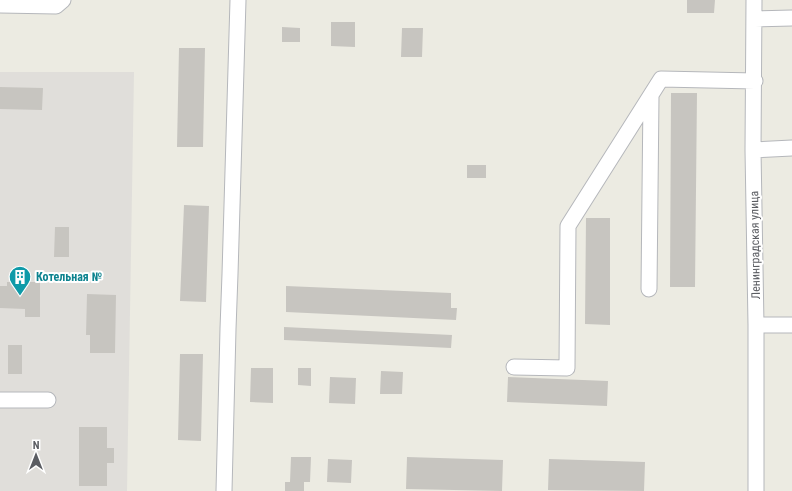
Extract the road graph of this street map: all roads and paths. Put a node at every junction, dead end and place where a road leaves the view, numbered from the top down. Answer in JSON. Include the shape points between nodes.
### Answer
{"nodes":[{"id":1,"x":64,"y":0,"type":"edge"},
{"id":2,"x":238,"y":0,"type":"edge"},
{"id":3,"x":754,"y":0,"type":"edge"},
{"id":4,"x":0,"y":5,"type":"edge"},
{"id":5,"x":792,"y":18,"type":"edge"},
{"id":6,"x":754,"y":19,"type":"junction"},
{"id":7,"x":755,"y":81,"type":"junction"},
{"id":8,"x":650,"y":96,"type":"junction"},
{"id":9,"x":792,"y":148,"type":"edge"},
{"id":10,"x":753,"y":150,"type":"junction"},
{"id":11,"x":649,"y":288,"type":"dead end"},
{"id":12,"x":756,"y":325,"type":"junction"},
{"id":13,"x":792,"y":325,"type":"edge"},
{"id":14,"x":514,"y":367,"type":"dead end"},
{"id":15,"x":0,"y":400,"type":"edge"},
{"id":16,"x":48,"y":400,"type":"dead end"},
{"id":17,"x":224,"y":491,"type":"edge"},
{"id":18,"x":756,"y":491,"type":"edge"}],
"edges":[{"from":1,"to":4,"type":"street","via":[[56,6]]},
{"from":2,"to":17,"type":"street"},
{"from":3,"to":6,"type":"street","name":"Ленинградская улица"},
{"from":5,"to":6,"type":"street"},
{"from":6,"to":7,"type":"street","name":"Ленинградская улица"},
{"from":7,"to":8,"type":"street","via":[[661,79]]},
{"from":7,"to":10,"type":"street","name":"Ленинградская улица"},
{"from":8,"to":11,"type":"street"},
{"from":8,"to":14,"type":"street","via":[[568,226],[567,368]]},
{"from":9,"to":10,"type":"street"},
{"from":10,"to":12,"type":"street","name":"Ленинградская улица"},
{"from":12,"to":13,"type":"street"},
{"from":12,"to":18,"type":"street","name":"Ленинградская улица"},
{"from":15,"to":16,"type":"street"}]}
